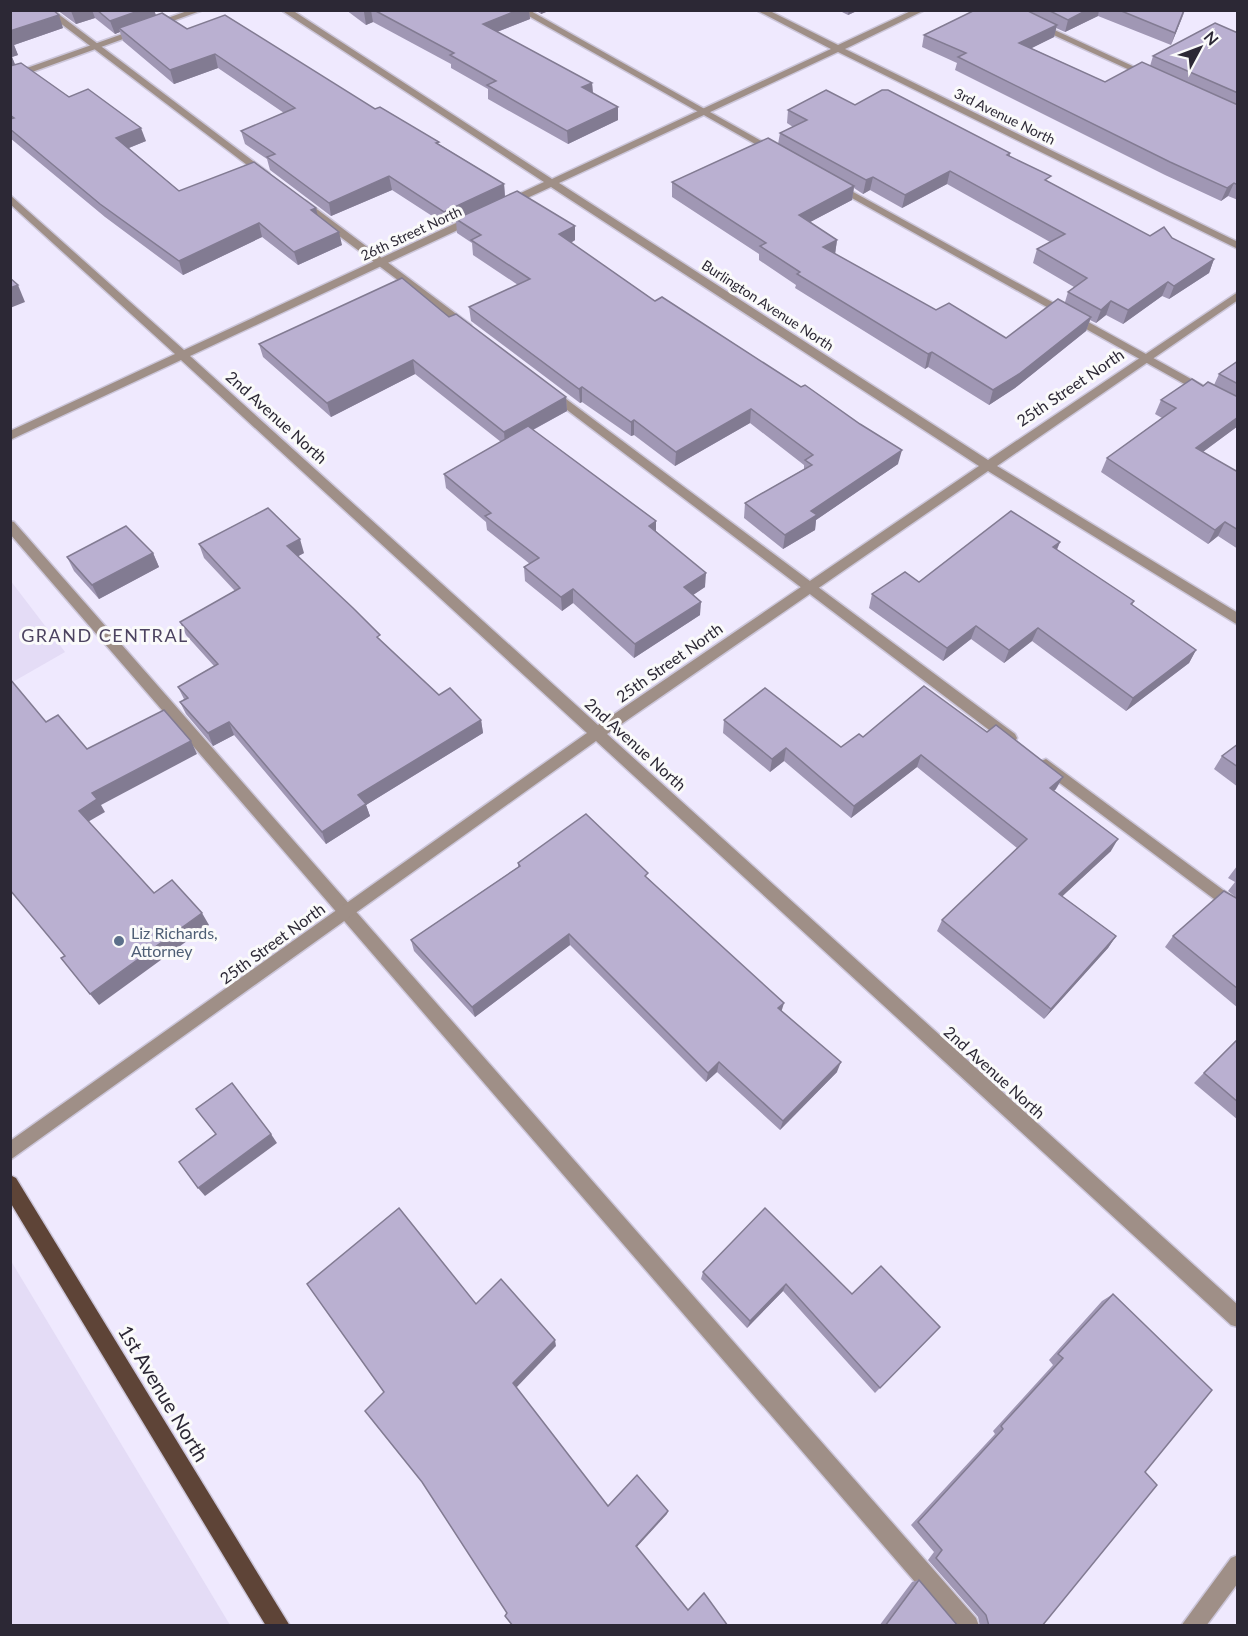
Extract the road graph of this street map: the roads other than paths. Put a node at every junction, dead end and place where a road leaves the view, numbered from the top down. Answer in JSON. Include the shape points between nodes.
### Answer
{"nodes":[{"id":1,"x":47,"y":10,"type":"edge"},
{"id":2,"x":199,"y":10,"type":"edge"},
{"id":3,"x":285,"y":10,"type":"edge"},
{"id":4,"x":522,"y":10,"type":"edge"},
{"id":5,"x":760,"y":10,"type":"edge"},
{"id":6,"x":921,"y":10,"type":"edge"},
{"id":7,"x":1003,"y":10,"type":"edge"},
{"id":8,"x":95,"y":47,"type":"junction"},
{"id":9,"x":840,"y":49,"type":"junction"},
{"id":10,"x":10,"y":77,"type":"edge"},
{"id":11,"x":1163,"y":82,"type":"edge"},
{"id":12,"x":704,"y":112,"type":"junction"},
{"id":13,"x":786,"y":158,"type":"edge"},
{"id":14,"x":827,"y":181,"type":"edge"},
{"id":15,"x":553,"y":182,"type":"junction"},
{"id":16,"x":276,"y":183,"type":"edge"},
{"id":17,"x":10,"y":198,"type":"edge"},
{"id":18,"x":295,"y":198,"type":"edge"},
{"id":19,"x":499,"y":207,"type":"edge"},
{"id":20,"x":488,"y":212,"type":"edge"},
{"id":21,"x":1238,"y":246,"type":"edge"},
{"id":22,"x":381,"y":262,"type":"junction"},
{"id":23,"x":1238,"y":295,"type":"edge"},
{"id":24,"x":476,"y":334,"type":"edge"},
{"id":25,"x":183,"y":355,"type":"junction"},
{"id":26,"x":1144,"y":358,"type":"junction"},
{"id":27,"x":543,"y":385,"type":"edge"},
{"id":28,"x":1238,"y":410,"type":"edge"},
{"id":29,"x":10,"y":436,"type":"edge"},
{"id":30,"x":987,"y":465,"type":"junction"},
{"id":31,"x":10,"y":525,"type":"edge"},
{"id":32,"x":810,"y":587,"type":"junction"},
{"id":33,"x":1238,"y":620,"type":"edge"},
{"id":34,"x":597,"y":734,"type":"junction"},
{"id":35,"x":1019,"y":745,"type":"edge"},
{"id":36,"x":1038,"y":759,"type":"edge"},
{"id":37,"x":1238,"y":910,"type":"edge"},
{"id":38,"x":347,"y":912,"type":"junction"},
{"id":39,"x":10,"y":1152,"type":"edge"},
{"id":40,"x":10,"y":1184,"type":"edge"},
{"id":41,"x":1238,"y":1317,"type":"edge"},
{"id":42,"x":1238,"y":1565,"type":"edge"},
{"id":43,"x":279,"y":1626,"type":"edge"},
{"id":44,"x":968,"y":1626,"type":"edge"},
{"id":45,"x":1192,"y":1626,"type":"edge"}],
"edges":[{"from":1,"to":8,"type":"street"},
{"from":2,"to":8,"type":"street"},
{"from":3,"to":15,"type":"street","name":"Burlington Avenue North"},
{"from":4,"to":12,"type":"street"},
{"from":5,"to":9,"type":"street","name":"3rd Avenue North"},
{"from":6,"to":9,"type":"street"},
{"from":7,"to":11,"type":"street"},
{"from":8,"to":10,"type":"street"},
{"from":8,"to":16,"type":"street"},
{"from":9,"to":12,"type":"street"},
{"from":9,"to":21,"type":"street","name":"3rd Avenue North"},
{"from":12,"to":13,"type":"street"},
{"from":12,"to":15,"type":"street"},
{"from":14,"to":26,"type":"street"},
{"from":15,"to":19,"type":"street"},
{"from":15,"to":30,"type":"street","name":"Burlington Avenue North"},
{"from":17,"to":25,"type":"street","name":"2nd Avenue North"},
{"from":18,"to":22,"type":"street"},
{"from":20,"to":22,"type":"street","name":"26th Street North"},
{"from":22,"to":24,"type":"street"},
{"from":22,"to":25,"type":"street","name":"26th Street North"},
{"from":23,"to":26,"type":"street","name":"25th Street North"},
{"from":25,"to":29,"type":"street","name":"26th Street North"},
{"from":25,"to":34,"type":"street","name":"2nd Avenue North"},
{"from":26,"to":28,"type":"street"},
{"from":26,"to":30,"type":"street","name":"25th Street North"},
{"from":27,"to":32,"type":"street"},
{"from":30,"to":32,"type":"street","name":"25th Street North"},
{"from":30,"to":33,"type":"street","name":"Burlington Avenue North"},
{"from":31,"to":38,"type":"street"},
{"from":32,"to":34,"type":"street","name":"25th Street North"},
{"from":32,"to":35,"type":"street"},
{"from":34,"to":38,"type":"street","name":"25th Street North"},
{"from":34,"to":41,"type":"street","name":"2nd Avenue North"},
{"from":36,"to":37,"type":"street"},
{"from":38,"to":39,"type":"street","name":"25th Street North"},
{"from":38,"to":44,"type":"street"},
{"from":40,"to":43,"type":"main road","name":"1st Avenue North"},
{"from":42,"to":45,"type":"street"}]}
